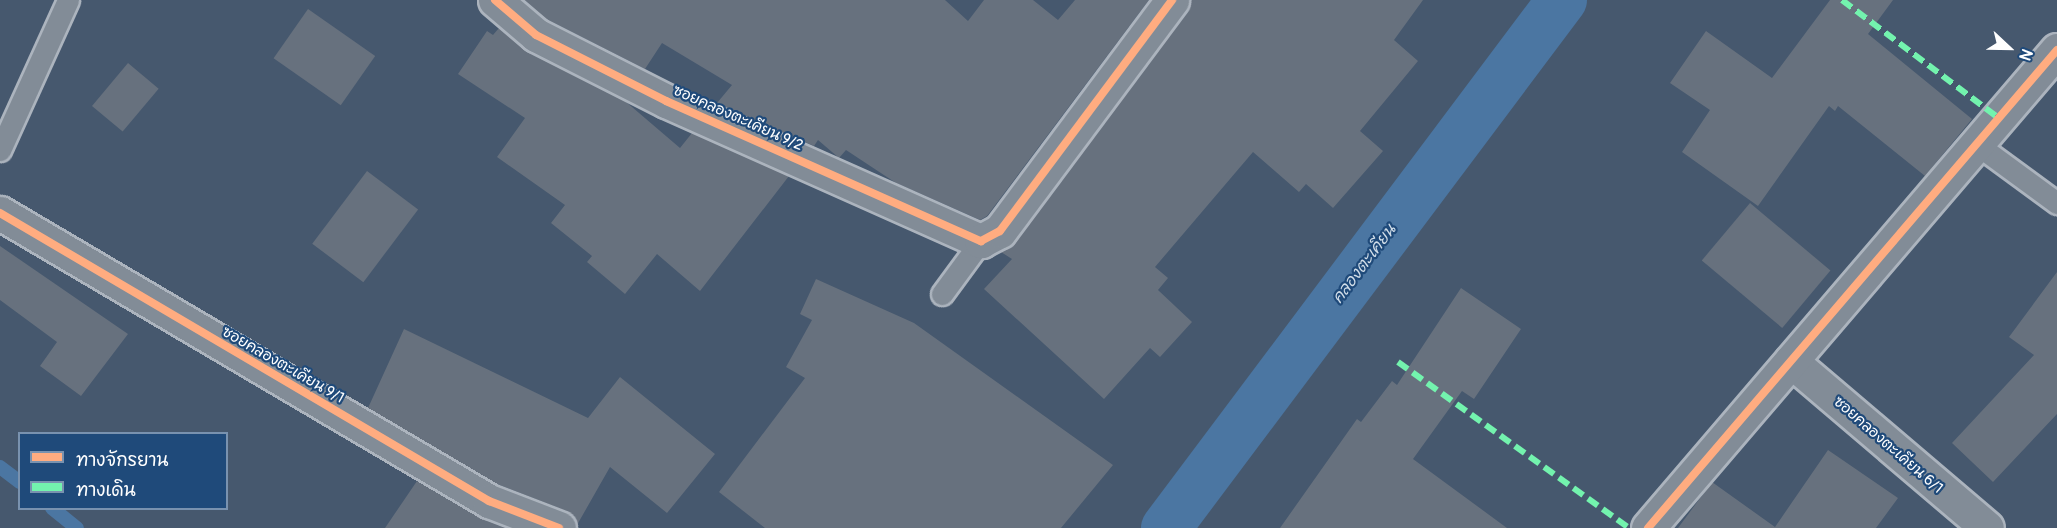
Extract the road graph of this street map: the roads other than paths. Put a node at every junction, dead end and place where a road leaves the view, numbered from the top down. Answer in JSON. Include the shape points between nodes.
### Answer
{"nodes":[{"id":1,"x":68,"y":0,"type":"edge"},
{"id":2,"x":495,"y":0,"type":"edge"},
{"id":3,"x":1172,"y":0,"type":"edge"},
{"id":4,"x":2057,"y":50,"type":"edge"},
{"id":5,"x":1975,"y":143,"type":"junction"},
{"id":6,"x":0,"y":150,"type":"edge"},
{"id":7,"x":2057,"y":203,"type":"edge"},
{"id":8,"x":0,"y":213,"type":"edge"},
{"id":9,"x":981,"y":241,"type":"junction"},
{"id":10,"x":942,"y":294,"type":"dead end"},
{"id":11,"x":1791,"y":361,"type":"junction"},
{"id":12,"x":559,"y":528,"type":"edge"},
{"id":13,"x":1648,"y":528,"type":"edge"},
{"id":14,"x":1987,"y":528,"type":"edge"}],
"edges":[{"from":1,"to":6,"type":"lane"},
{"from":2,"to":9,"type":"street","name":"ซอยคลองตะเคียน 9/2","via":[[536,35],[666,101]]},
{"from":3,"to":9,"type":"street","via":[[1000,231]]},
{"from":4,"to":5,"type":"street"},
{"from":5,"to":7,"type":"lane"},
{"from":5,"to":11,"type":"street"},
{"from":8,"to":12,"type":"street","name":"ซอยคลองตะเคียน 9/1","via":[[489,501]]},
{"from":9,"to":10,"type":"lane"},
{"from":11,"to":13,"type":"street"},
{"from":11,"to":14,"type":"street","name":"ซอยคลองตะเคียน 6/1"}]}
